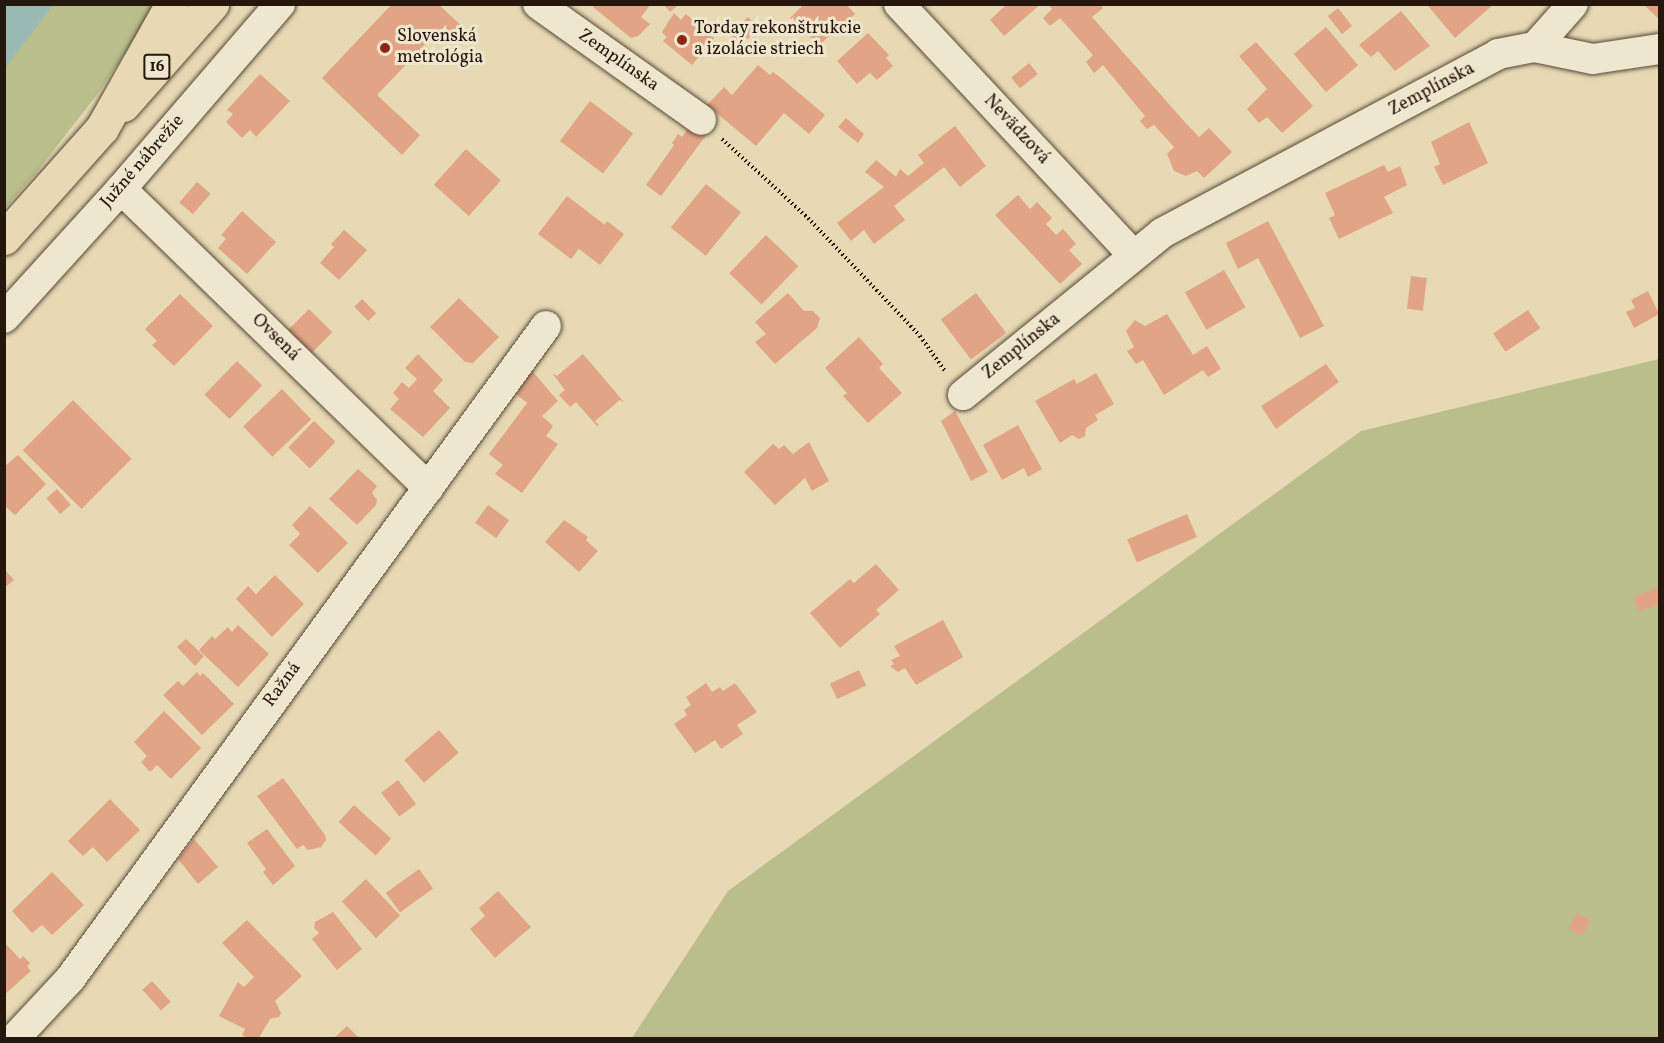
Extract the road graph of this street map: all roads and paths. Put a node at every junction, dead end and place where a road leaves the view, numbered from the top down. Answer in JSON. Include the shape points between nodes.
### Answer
{"nodes":[{"id":1,"x":172,"y":4,"type":"edge"},
{"id":2,"x":212,"y":4,"type":"edge"},
{"id":3,"x":280,"y":4,"type":"edge"},
{"id":4,"x":538,"y":4,"type":"edge"},
{"id":5,"x":899,"y":4,"type":"edge"},
{"id":6,"x":1573,"y":4,"type":"edge"},
{"id":7,"x":1535,"y":47,"type":"junction"},
{"id":8,"x":1659,"y":49,"type":"edge"},
{"id":9,"x":702,"y":120,"type":"joint"},
{"id":10,"x":102,"y":128,"type":"junction"},
{"id":11,"x":121,"y":189,"type":"junction"},
{"id":12,"x":4,"y":238,"type":"edge"},
{"id":13,"x":1133,"y":255,"type":"junction"},
{"id":14,"x":4,"y":318,"type":"edge"},
{"id":15,"x":546,"y":326,"type":"dead end"},
{"id":16,"x":963,"y":395,"type":"joint"},
{"id":17,"x":429,"y":488,"type":"junction"},
{"id":18,"x":15,"y":1038,"type":"edge"}],
"edges":[{"from":1,"to":10,"type":"main road"},
{"from":2,"to":10,"type":"main road","number":"16"},
{"from":3,"to":11,"type":"street","name":"Južné nábrežie"},
{"from":4,"to":9,"type":"street","name":"Zemplínska"},
{"from":5,"to":13,"type":"street","name":"Nevädzová"},
{"from":6,"to":7,"type":"street"},
{"from":7,"to":8,"type":"street","via":[[1593,59]]},
{"from":7,"to":13,"type":"street","name":"Zemplínska","via":[[1498,54],[1162,233]]},
{"from":9,"to":16,"type":"path","via":[[808,218],[920,336]]},
{"from":10,"to":12,"type":"main road","number":"16"},
{"from":11,"to":14,"type":"street","name":"Južné nábrežie"},
{"from":11,"to":17,"type":"street","name":"Ovsená"},
{"from":13,"to":16,"type":"street","name":"Zemplínska"},
{"from":15,"to":17,"type":"street","name":"Ražná"},
{"from":17,"to":18,"type":"street","name":"Ražná","via":[[70,979]]}]}
